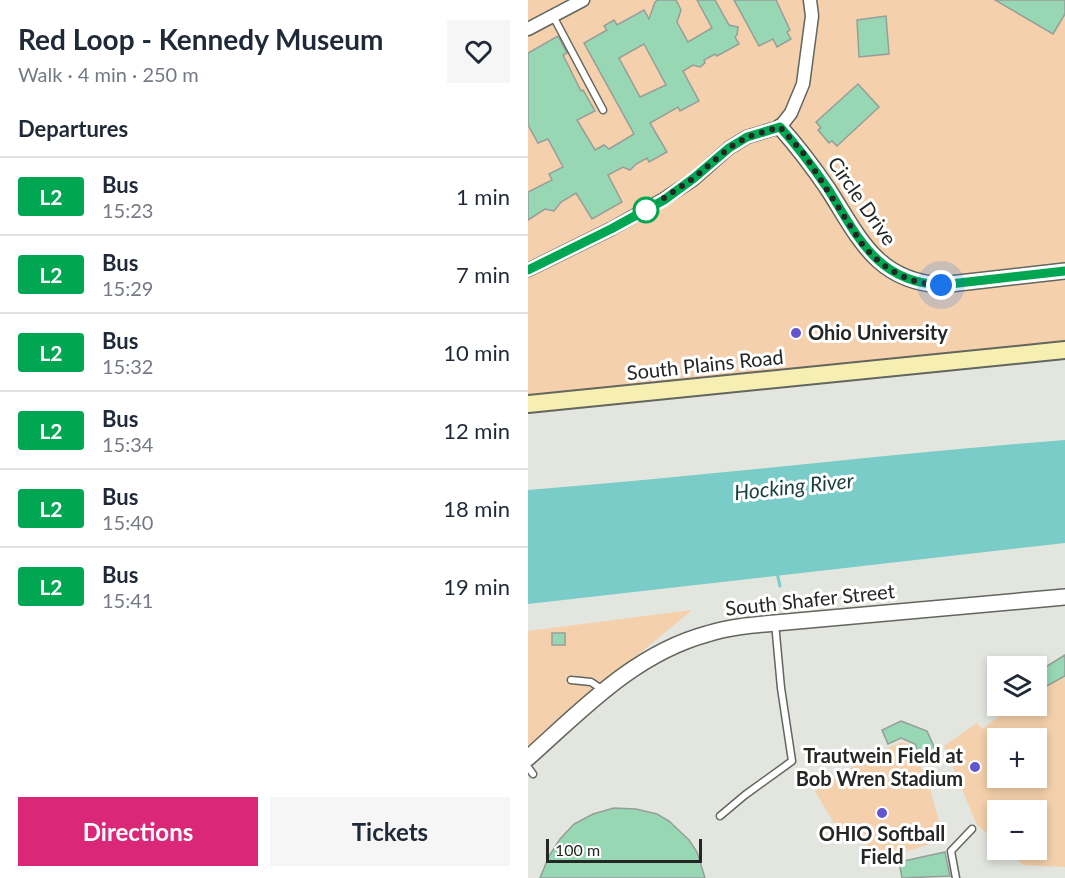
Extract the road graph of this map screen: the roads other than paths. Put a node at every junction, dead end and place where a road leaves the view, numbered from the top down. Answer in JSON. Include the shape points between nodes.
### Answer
{"nodes":[{"id":1,"x":583,"y":0,"type":"edge"},
{"id":2,"x":810,"y":0,"type":"edge"},
{"id":3,"x":553,"y":16,"type":"junction"},
{"id":4,"x":528,"y":29,"type":"edge"},
{"id":5,"x":603,"y":110,"type":"dead end"},
{"id":6,"x":780,"y":127,"type":"junction"},
{"id":7,"x":528,"y":270,"type":"edge"},
{"id":8,"x":1065,"y":271,"type":"edge"},
{"id":9,"x":1065,"y":350,"type":"edge"},
{"id":10,"x":528,"y":404,"type":"edge"},
{"id":11,"x":1065,"y":597,"type":"edge"},
{"id":12,"x":775,"y":623,"type":"junction"},
{"id":13,"x":570,"y":680,"type":"dead end"},
{"id":14,"x":604,"y":690,"type":"junction"},
{"id":15,"x":528,"y":758,"type":"edge"},
{"id":16,"x":720,"y":816,"type":"dead end"},
{"id":17,"x":972,"y":829,"type":"dead end"},
{"id":18,"x":956,"y":878,"type":"edge"}],
"edges":[{"from":1,"to":3,"type":"street"},
{"from":2,"to":6,"type":"street","via":[[812,16],[803,84],[791,113]]},
{"from":3,"to":4,"type":"street"},
{"from":3,"to":5,"type":"lane"},
{"from":6,"to":7,"type":"street","via":[[747,137],[664,200]]},
{"from":6,"to":8,"type":"street","name":"Circle Drive","via":[[804,154],[862,244],[883,266],[902,277],[941,285]]},
{"from":9,"to":10,"type":"main road","name":"South Plains Road"},
{"from":11,"to":12,"type":"street","name":"South Shafer Street"},
{"from":12,"to":14,"type":"street","name":"South Shafer Street","via":[[740,626],[684,641],[646,659]]},
{"from":12,"to":16,"type":"lane","via":[[792,761]]},
{"from":13,"to":14,"type":"lane","via":[[591,682]]},
{"from":14,"to":15,"type":"street","name":"South Shafer Street"},
{"from":17,"to":18,"type":"lane","via":[[951,851]]}]}
